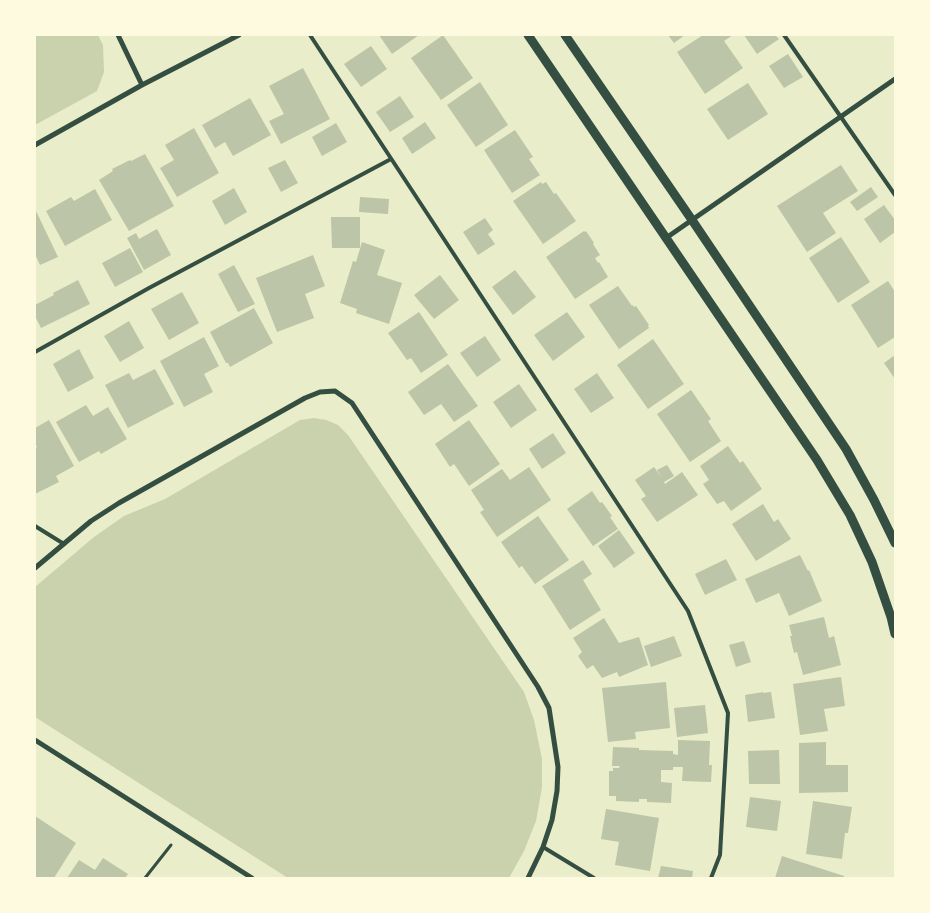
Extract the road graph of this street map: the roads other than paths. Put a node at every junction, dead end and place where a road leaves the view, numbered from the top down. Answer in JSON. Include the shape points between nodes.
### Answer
{"nodes":[{"id":1,"x":118,"y":35,"type":"edge"},
{"id":2,"x":239,"y":35,"type":"edge"},
{"id":3,"x":310,"y":35,"type":"edge"},
{"id":4,"x":528,"y":35,"type":"edge"},
{"id":5,"x":566,"y":35,"type":"edge"},
{"id":6,"x":784,"y":35,"type":"edge"},
{"id":7,"x":895,"y":79,"type":"edge"},
{"id":8,"x":142,"y":85,"type":"junction"},
{"id":9,"x":841,"y":117,"type":"junction"},
{"id":10,"x":35,"y":145,"type":"edge"},
{"id":11,"x":391,"y":159,"type":"junction"},
{"id":12,"x":895,"y":195,"type":"edge"},
{"id":13,"x":692,"y":220,"type":"junction"},
{"id":14,"x":666,"y":238,"type":"junction"},
{"id":15,"x":35,"y":352,"type":"edge"},
{"id":16,"x":35,"y":526,"type":"edge"},
{"id":17,"x":895,"y":543,"type":"edge"},
{"id":18,"x":64,"y":544,"type":"junction"},
{"id":19,"x":35,"y":568,"type":"edge"},
{"id":20,"x":895,"y":634,"type":"edge"},
{"id":21,"x":35,"y":740,"type":"edge"},
{"id":22,"x":543,"y":847,"type":"junction"},
{"id":23,"x":252,"y":878,"type":"edge"},
{"id":24,"x":528,"y":878,"type":"edge"},
{"id":25,"x":594,"y":878,"type":"edge"},
{"id":26,"x":711,"y":878,"type":"edge"}],
"edges":[{"from":1,"to":8,"type":"street"},
{"from":2,"to":8,"type":"street"},
{"from":3,"to":11,"type":"lane"},
{"from":4,"to":14,"type":"street"},
{"from":5,"to":13,"type":"street"},
{"from":6,"to":9,"type":"lane"},
{"from":7,"to":9,"type":"street"},
{"from":8,"to":10,"type":"street"},
{"from":9,"to":12,"type":"lane"},
{"from":9,"to":13,"type":"street"},
{"from":11,"to":15,"type":"lane"},
{"from":11,"to":26,"type":"lane","via":[[688,610],[728,713],[720,855]]},
{"from":13,"to":14,"type":"street"},
{"from":13,"to":17,"type":"street","via":[[846,449]]},
{"from":14,"to":20,"type":"street","via":[[817,460],[850,515],[872,562]]},
{"from":16,"to":18,"type":"lane"},
{"from":18,"to":19,"type":"street"},
{"from":18,"to":22,"type":"street","via":[[91,520],[296,403],[320,392],[335,391],[352,403],[549,708],[558,768],[552,820]]},
{"from":21,"to":23,"type":"street"},
{"from":22,"to":24,"type":"street"},
{"from":22,"to":25,"type":"lane"}]}
